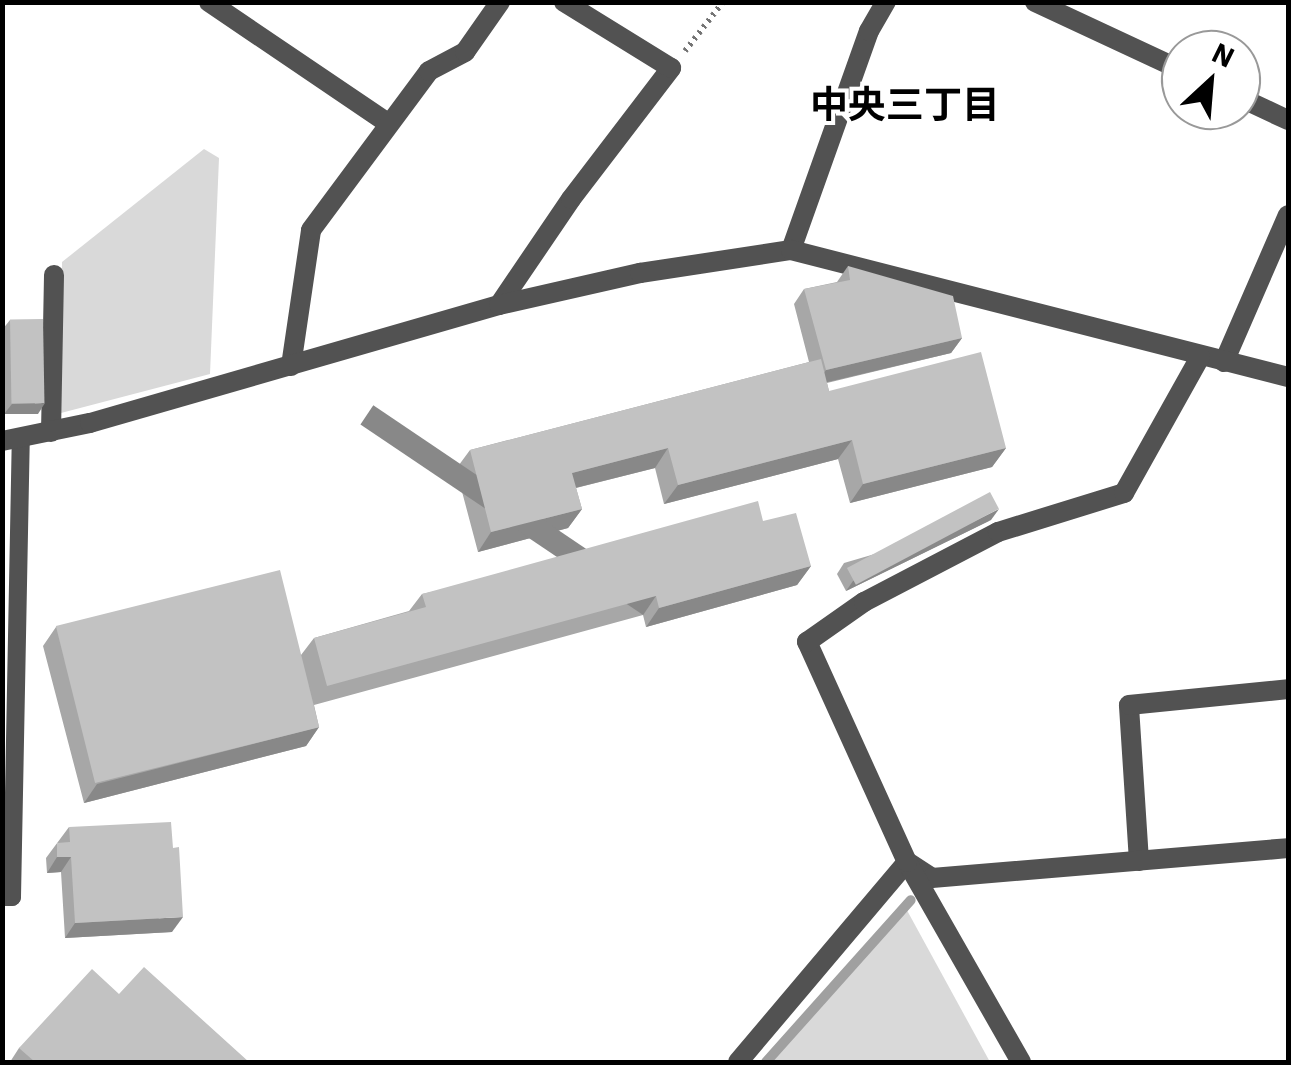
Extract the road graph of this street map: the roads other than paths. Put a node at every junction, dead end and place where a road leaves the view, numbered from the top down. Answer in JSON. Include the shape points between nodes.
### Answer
{"nodes":[{"id":1,"x":500,"y":2,"type":"edge"},
{"id":2,"x":564,"y":2,"type":"edge"},
{"id":3,"x":886,"y":2,"type":"edge"},
{"id":4,"x":1035,"y":2,"type":"edge"},
{"id":5,"x":218,"y":5,"type":"edge"},
{"id":6,"x":1161,"y":61,"type":"edge"},
{"id":7,"x":1261,"y":107,"type":"edge"},
{"id":8,"x":1288,"y":120,"type":"edge"},
{"id":9,"x":388,"y":123,"type":"junction"},
{"id":10,"x":1288,"y":215,"type":"edge"},
{"id":11,"x":791,"y":250,"type":"junction"},
{"id":12,"x":54,"y":275,"type":"dead end"},
{"id":13,"x":499,"y":305,"type":"junction"},
{"id":14,"x":1200,"y":357,"type":"junction"},
{"id":15,"x":1224,"y":362,"type":"junction"},
{"id":16,"x":291,"y":366,"type":"junction"},
{"id":17,"x":1288,"y":377,"type":"edge"},
{"id":18,"x":51,"y":432,"type":"junction"},
{"id":19,"x":12,"y":440,"type":"edge"},
{"id":20,"x":12,"y":553,"type":"edge"},
{"id":21,"x":10,"y":634,"type":"edge"},
{"id":22,"x":1288,"y":689,"type":"edge"},
{"id":23,"x":1288,"y":848,"type":"edge"},
{"id":24,"x":907,"y":862,"type":"junction"},
{"id":25,"x":1140,"y":862,"type":"junction"},
{"id":26,"x":2,"y":897,"type":"edge"},
{"id":27,"x":738,"y":1062,"type":"edge"},
{"id":28,"x":1020,"y":1062,"type":"edge"}],
"edges":[{"from":1,"to":9,"type":"street","via":[[465,52],[429,71]]},
{"from":2,"to":13,"type":"street","via":[[672,68],[570,199]]},
{"from":3,"to":11,"type":"street"},
{"from":4,"to":6,"type":"street"},
{"from":5,"to":9,"type":"street"},
{"from":7,"to":8,"type":"street"},
{"from":9,"to":16,"type":"street","via":[[311,230]]},
{"from":10,"to":15,"type":"street"},
{"from":11,"to":13,"type":"street","via":[[640,273]]},
{"from":11,"to":14,"type":"street"},
{"from":12,"to":18,"type":"street"},
{"from":13,"to":16,"type":"street"},
{"from":14,"to":15,"type":"street"},
{"from":14,"to":24,"type":"street","via":[[1124,492],[998,532],[864,602],[806,642]]},
{"from":15,"to":17,"type":"street"},
{"from":16,"to":18,"type":"street"},
{"from":18,"to":19,"type":"street"},
{"from":19,"to":20,"type":"lane"},
{"from":20,"to":21,"type":"lane"},
{"from":21,"to":26,"type":"lane","via":[[12,897]]},
{"from":22,"to":25,"type":"street","via":[[1129,704]]},
{"from":23,"to":25,"type":"street"},
{"from":24,"to":25,"type":"street","via":[[932,878]]},
{"from":24,"to":27,"type":"street"},
{"from":24,"to":28,"type":"street"}]}
